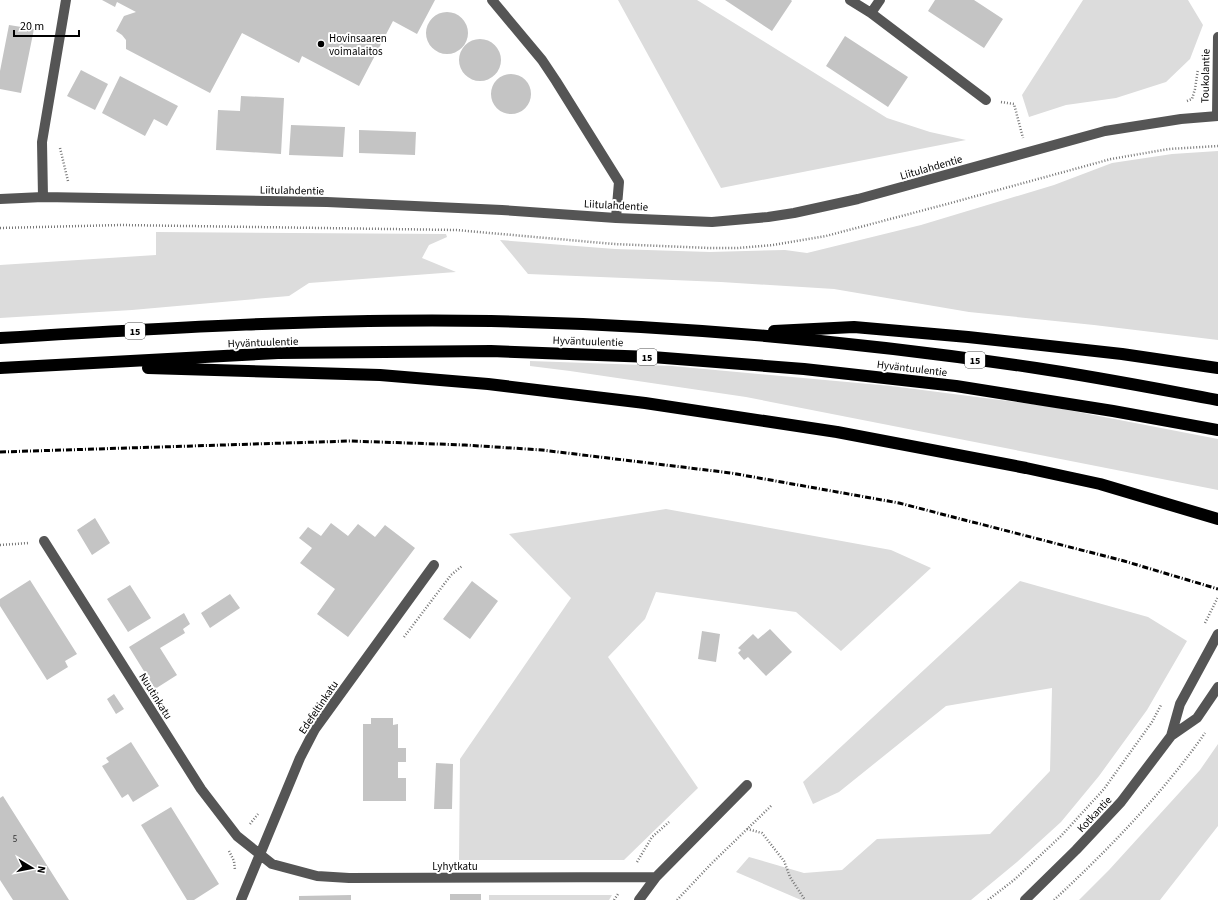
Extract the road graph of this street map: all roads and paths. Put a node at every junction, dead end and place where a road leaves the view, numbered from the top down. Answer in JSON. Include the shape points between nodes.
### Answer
{"nodes":[{"id":1,"x":66,"y":0,"type":"edge"},
{"id":2,"x":492,"y":0,"type":"edge"},
{"id":3,"x":850,"y":0,"type":"edge"},
{"id":4,"x":880,"y":0,"type":"edge"},
{"id":5,"x":871,"y":13,"type":"junction"},
{"id":6,"x":1218,"y":38,"type":"edge"},
{"id":7,"x":986,"y":100,"type":"dead end"},
{"id":8,"x":1014,"y":104,"type":"dead end"},
{"id":9,"x":1217,"y":116,"type":"edge"},
{"id":10,"x":1023,"y":138,"type":"dead end"},
{"id":11,"x":58,"y":143,"type":"dead end"},
{"id":12,"x":68,"y":181,"type":"dead end"},
{"id":13,"x":43,"y":198,"type":"junction"},
{"id":14,"x":0,"y":199,"type":"edge"},
{"id":15,"x":616,"y":218,"type":"junction"},
{"id":16,"x":731,"y":332,"type":"junction"},
{"id":17,"x":0,"y":338,"type":"edge"},
{"id":18,"x":70,"y":365,"type":"junction"},
{"id":19,"x":0,"y":368,"type":"edge"},
{"id":20,"x":1218,"y":368,"type":"edge"},
{"id":21,"x":1218,"y":400,"type":"edge"},
{"id":22,"x":1218,"y":430,"type":"edge"},
{"id":23,"x":1218,"y":518,"type":"edge"},
{"id":24,"x":44,"y":541,"type":"joint"},
{"id":25,"x":0,"y":545,"type":"edge"},
{"id":26,"x":434,"y":565,"type":"dead end"},
{"id":27,"x":462,"y":566,"type":"dead end"},
{"id":28,"x":1218,"y":596,"type":"edge"},
{"id":29,"x":1203,"y":628,"type":"dead end"},
{"id":30,"x":1218,"y":634,"type":"edge"},
{"id":31,"x":400,"y":642,"type":"dead end"},
{"id":32,"x":1218,"y":687,"type":"edge"},
{"id":33,"x":1163,"y":702,"type":"dead end"},
{"id":34,"x":1207,"y":730,"type":"dead end"},
{"id":35,"x":1171,"y":736,"type":"junction"},
{"id":36,"x":747,"y":785,"type":"dead end"},
{"id":37,"x":772,"y":805,"type":"dead end"},
{"id":38,"x":747,"y":829,"type":"junction"},
{"id":39,"x":227,"y":847,"type":"dead end"},
{"id":40,"x":260,"y":854,"type":"junction"},
{"id":41,"x":234,"y":874,"type":"dead end"},
{"id":42,"x":656,"y":877,"type":"junction"},
{"id":43,"x":241,"y":900,"type":"edge"},
{"id":44,"x":640,"y":900,"type":"edge"},
{"id":45,"x":677,"y":900,"type":"edge"},
{"id":46,"x":805,"y":900,"type":"edge"},
{"id":47,"x":988,"y":900,"type":"edge"},
{"id":48,"x":1025,"y":900,"type":"edge"},
{"id":49,"x":1054,"y":900,"type":"edge"}],
"edges":[{"from":1,"to":13,"type":"street","via":[[42,142]]},
{"from":2,"to":15,"type":"street","via":[[545,66],[619,182]]},
{"from":3,"to":5,"type":"street"},
{"from":4,"to":5,"type":"street"},
{"from":5,"to":7,"type":"street"},
{"from":6,"to":9,"type":"street","name":"Toukolantie"},
{"from":8,"to":10,"type":"path"},
{"from":9,"to":15,"type":"street","name":"Liitulahdentie","via":[[1105,131],[858,199],[794,213],[712,222]]},
{"from":11,"to":12,"type":"path"},
{"from":13,"to":14,"type":"street","name":"Liitulahdentie"},
{"from":13,"to":15,"type":"street","name":"Liitulahdentie","via":[[328,202]]},
{"from":16,"to":17,"type":"highway","name":"Hyväntuulentie","number":"15","via":[[572,324],[439,321],[213,326]]},
{"from":16,"to":20,"type":"highway","via":[[854,327],[968,336]]},
{"from":16,"to":21,"type":"highway","name":"Hyväntuulentie","number":"15","via":[[1016,365]]},
{"from":18,"to":19,"type":"highway","name":"Hyväntuulentie","number":"15"},
{"from":18,"to":22,"type":"highway","name":"Hyväntuulentie","number":"15","via":[[278,353],[450,351],[652,357],[804,369],[956,386]]},
{"from":18,"to":23,"type":"highway","via":[[380,375],[488,384],[644,403],[837,432],[1026,468],[1100,484]]},
{"from":24,"to":25,"type":"path"},
{"from":24,"to":40,"type":"street","name":"Nuutinkatu","via":[[201,789],[237,836]]},
{"from":26,"to":40,"type":"street","name":"Edefeltinkatu","via":[[315,729],[300,758]]},
{"from":27,"to":31,"type":"path","via":[[451,575]]},
{"from":28,"to":29,"type":"path"},
{"from":30,"to":35,"type":"street","name":"Kotkantie","via":[[1180,704]]},
{"from":32,"to":35,"type":"street","name":"Kotkantie","via":[[1197,718]]},
{"from":33,"to":47,"type":"path","via":[[1152,722],[1104,789],[1062,836]]},
{"from":34,"to":49,"type":"path","via":[[1142,812]]},
{"from":35,"to":48,"type":"street","name":"Kotkantie","via":[[1121,802]]},
{"from":36,"to":42,"type":"street"},
{"from":37,"to":38,"type":"path"},
{"from":38,"to":45,"type":"path"},
{"from":38,"to":46,"type":"path","via":[[762,833],[784,861],[790,877]]},
{"from":39,"to":41,"type":"path","via":[[234,861]]},
{"from":40,"to":42,"type":"street","name":"Lyhytkatu","via":[[272,864],[317,876],[349,878]]},
{"from":40,"to":43,"type":"street","name":"Edefeltinkatu"},
{"from":42,"to":44,"type":"street"}]}
